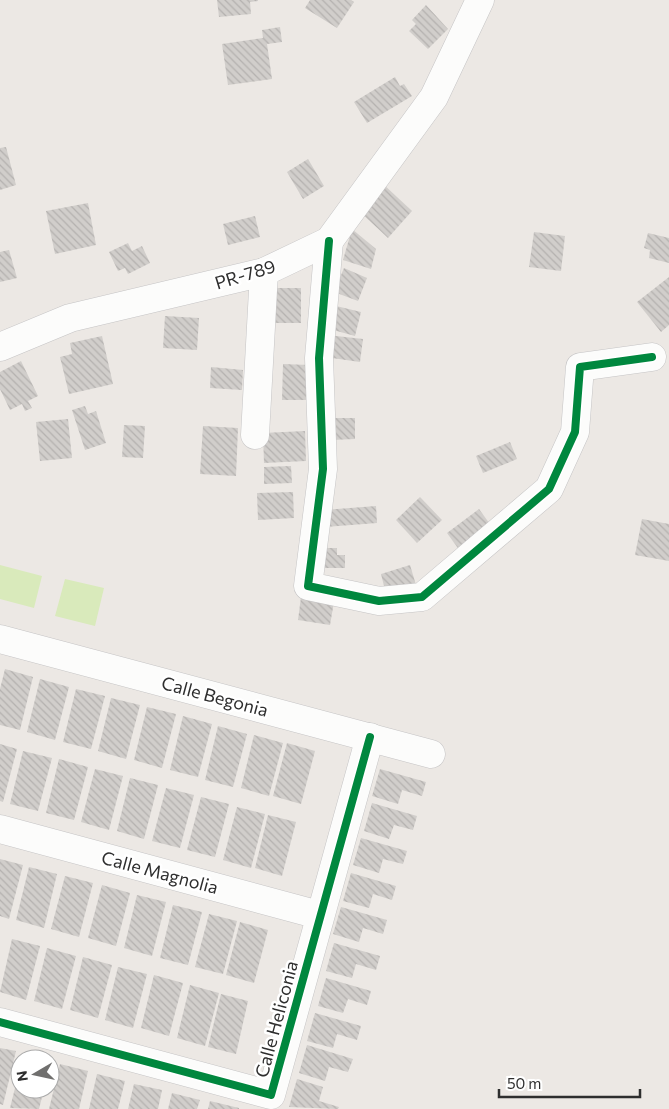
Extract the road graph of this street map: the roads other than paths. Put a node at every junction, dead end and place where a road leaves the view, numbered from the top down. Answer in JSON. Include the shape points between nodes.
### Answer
{"nodes":[{"id":1,"x":480,"y":0,"type":"edge"},
{"id":2,"x":329,"y":241,"type":"junction"},
{"id":3,"x":264,"y":272,"type":"junction"},
{"id":4,"x":0,"y":347,"type":"edge"},
{"id":5,"x":652,"y":357,"type":"dead end"},
{"id":6,"x":255,"y":435,"type":"dead end"},
{"id":7,"x":0,"y":639,"type":"edge"},
{"id":8,"x":370,"y":737,"type":"junction"},
{"id":9,"x":430,"y":754,"type":"dead end"},
{"id":10,"x":0,"y":829,"type":"edge"},
{"id":11,"x":319,"y":915,"type":"junction"},
{"id":12,"x":0,"y":1022,"type":"edge"}],
"edges":[{"from":1,"to":2,"type":"street","name":"PR-789","number":"PR-789","via":[[434,97]]},
{"from":2,"to":3,"type":"street","name":"PR-789","number":"PR-789"},
{"from":2,"to":5,"type":"street","via":[[319,358],[324,469],[308,586],[380,601],[422,597],[549,489],[576,432],[580,367]]},
{"from":3,"to":4,"type":"street","name":"PR-789","number":"PR-789","via":[[70,318]]},
{"from":3,"to":6,"type":"street"},
{"from":7,"to":8,"type":"street","name":"Calle Begonia"},
{"from":8,"to":9,"type":"street","name":"Calle Begonia"},
{"from":8,"to":11,"type":"street","name":"Calle Heliconia"},
{"from":10,"to":11,"type":"street","name":"Calle Magnolia"},
{"from":11,"to":12,"type":"street","name":"Calle Heliconia","via":[[271,1095]]}]}
